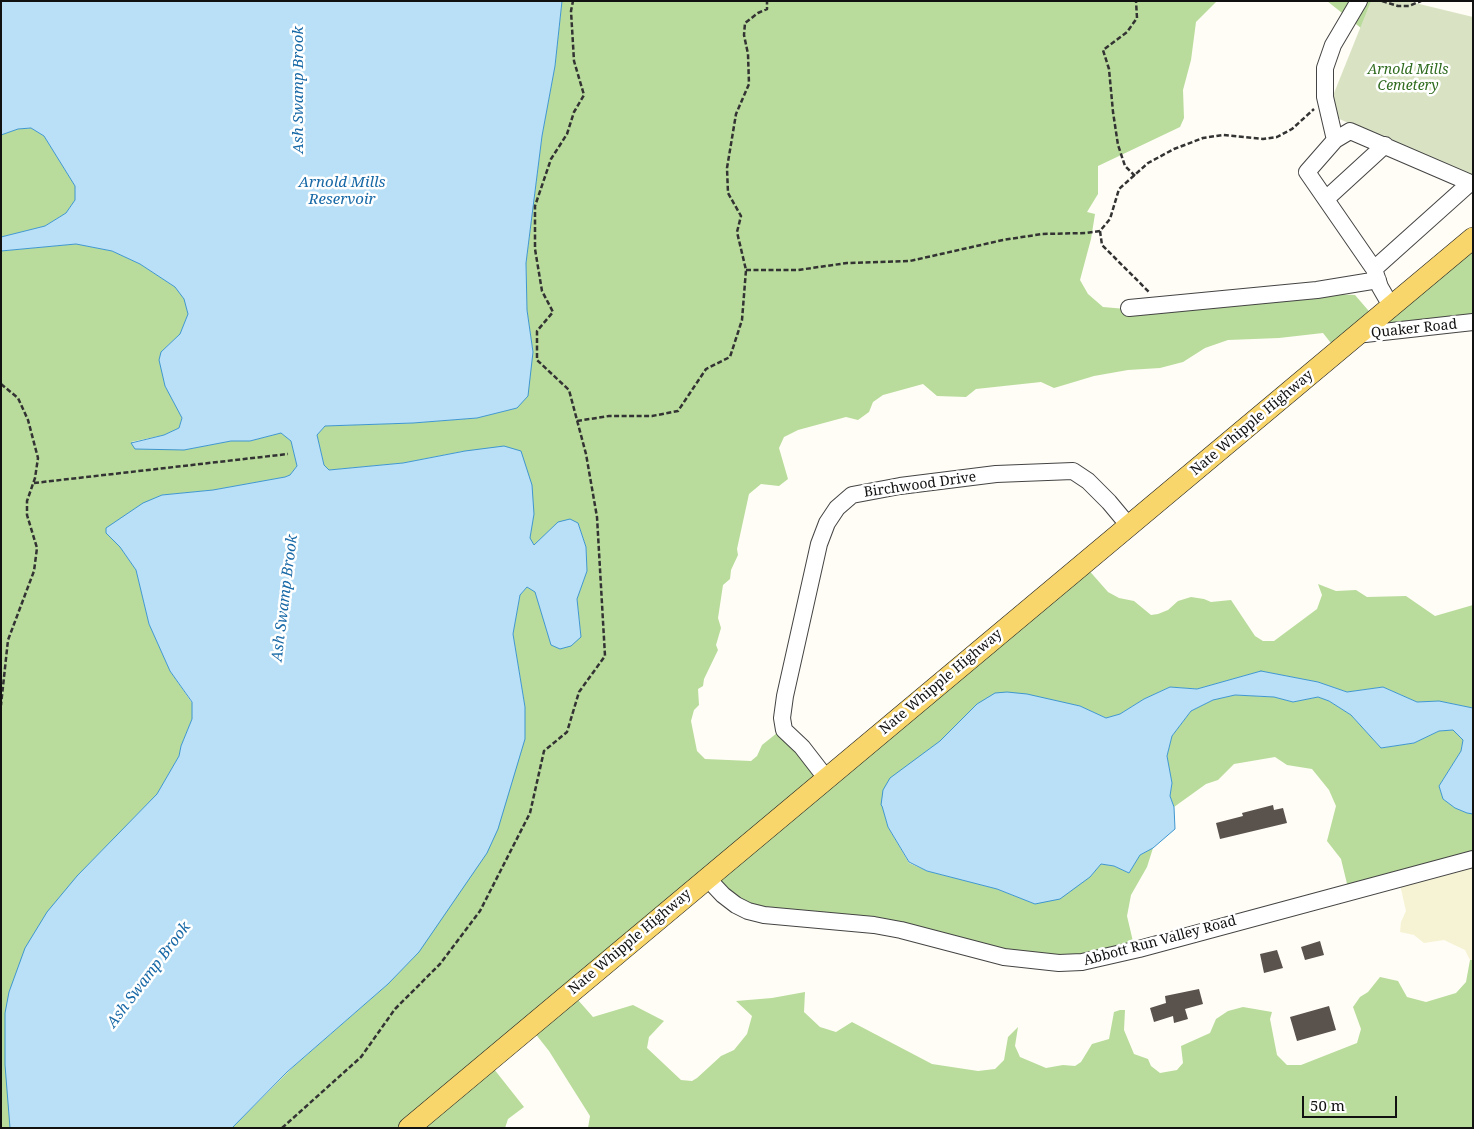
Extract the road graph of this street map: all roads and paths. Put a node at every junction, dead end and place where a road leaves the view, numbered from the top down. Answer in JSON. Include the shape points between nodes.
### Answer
{"nodes":[{"id":1,"x":573,"y":1,"type":"edge"},
{"id":2,"x":767,"y":1,"type":"edge"},
{"id":3,"x":1136,"y":1,"type":"edge"},
{"id":4,"x":1359,"y":1,"type":"edge"},
{"id":5,"x":1382,"y":1,"type":"edge"},
{"id":6,"x":1421,"y":1,"type":"edge"},
{"id":7,"x":1325,"y":97,"type":"junction"},
{"id":8,"x":1336,"y":140,"type":"junction"},
{"id":9,"x":1385,"y":146,"type":"junction"},
{"id":10,"x":1135,"y":176,"type":"junction"},
{"id":11,"x":1471,"y":184,"type":"edge"},
{"id":12,"x":1326,"y":199,"type":"junction"},
{"id":13,"x":1100,"y":231,"type":"junction"},
{"id":14,"x":1473,"y":238,"type":"edge"},
{"id":15,"x":746,"y":270,"type":"junction"},
{"id":16,"x":1376,"y":274,"type":"junction"},
{"id":17,"x":1162,"y":305,"type":"junction"},
{"id":18,"x":1391,"y":306,"type":"junction"},
{"id":19,"x":1129,"y":308,"type":"dead end"},
{"id":20,"x":1473,"y":322,"type":"edge"},
{"id":21,"x":1356,"y":336,"type":"junction"},
{"id":22,"x":1,"y":384,"type":"edge"},
{"id":23,"x":577,"y":421,"type":"junction"},
{"id":24,"x":288,"y":454,"type":"dead end"},
{"id":25,"x":34,"y":483,"type":"junction"},
{"id":26,"x":1128,"y":526,"type":"junction"},
{"id":27,"x":1,"y":705,"type":"edge"},
{"id":28,"x":826,"y":778,"type":"junction"},
{"id":29,"x":1473,"y":859,"type":"edge"},
{"id":30,"x":707,"y":878,"type":"junction"},
{"id":31,"x":282,"y":1128,"type":"edge"},
{"id":32,"x":409,"y":1128,"type":"edge"}],
"edges":[{"from":1,"to":23,"type":"path","via":[[574,61],[584,95],[567,134],[551,159],[535,206],[535,249],[542,290],[553,312],[537,331],[537,360],[569,390]]},
{"from":2,"to":15,"type":"path","via":[[767,9],[745,23],[749,84],[736,114],[728,168],[728,193],[741,216],[737,232]]},
{"from":3,"to":10,"type":"path","via":[[1137,18],[1127,32],[1103,50],[1109,69],[1118,145],[1125,166]]},
{"from":4,"to":7,"type":"street","via":[[1333,45],[1325,68]]},
{"from":5,"to":6,"type":"path","via":[[1409,6]]},
{"from":7,"to":8,"type":"street"},
{"from":7,"to":10,"type":"path","via":[[1292,130],[1277,137],[1263,139],[1222,135],[1203,138],[1148,162]]},
{"from":8,"to":9,"type":"street","via":[[1350,131]]},
{"from":8,"to":12,"type":"street","via":[[1307,172]]},
{"from":9,"to":11,"type":"street"},
{"from":9,"to":12,"type":"street"},
{"from":10,"to":13,"type":"path","via":[[1119,189],[1110,220]]},
{"from":11,"to":16,"type":"street"},
{"from":12,"to":16,"type":"street"},
{"from":13,"to":15,"type":"path","via":[[1003,240],[910,261],[847,263],[798,270]]},
{"from":13,"to":17,"type":"path","via":[[1102,245]]},
{"from":14,"to":18,"type":"main road","name":"Nate Whipple Highway"},
{"from":15,"to":23,"type":"path","via":[[742,320],[730,357],[706,369],[678,411]]},
{"from":16,"to":17,"type":"street","via":[[1317,290]]},
{"from":16,"to":18,"type":"street"},
{"from":17,"to":19,"type":"street"},
{"from":18,"to":21,"type":"main road","name":"Nate Whipple Highway"},
{"from":20,"to":21,"type":"street","name":"Quaker Road"},
{"from":21,"to":26,"type":"main road","name":"Nate Whipple Highway"},
{"from":22,"to":25,"type":"path","via":[[18,398],[28,420],[38,458]]},
{"from":23,"to":31,"type":"path","via":[[598,517],[605,656],[579,692],[567,732],[544,751],[530,813],[480,911],[440,964],[395,1009],[361,1057]]},
{"from":24,"to":25,"type":"path"},
{"from":25,"to":27,"type":"path","via":[[27,515],[37,548],[34,570],[8,640]]},
{"from":26,"to":28,"type":"main road","name":"Nate Whipple Highway"},
{"from":26,"to":28,"type":"street","name":"Birchwood Drive","via":[[1109,502],[1073,471],[996,474],[852,495],[837,508],[819,544],[782,718],[784,730]]},
{"from":28,"to":30,"type":"main road","name":"Nate Whipple Highway"},
{"from":29,"to":30,"type":"street","name":"Abbott Run Valley Road","via":[[1082,962],[1059,963],[1004,957],[874,925],[764,915],[736,905]]},
{"from":30,"to":32,"type":"main road","name":"Nate Whipple Highway"}]}
